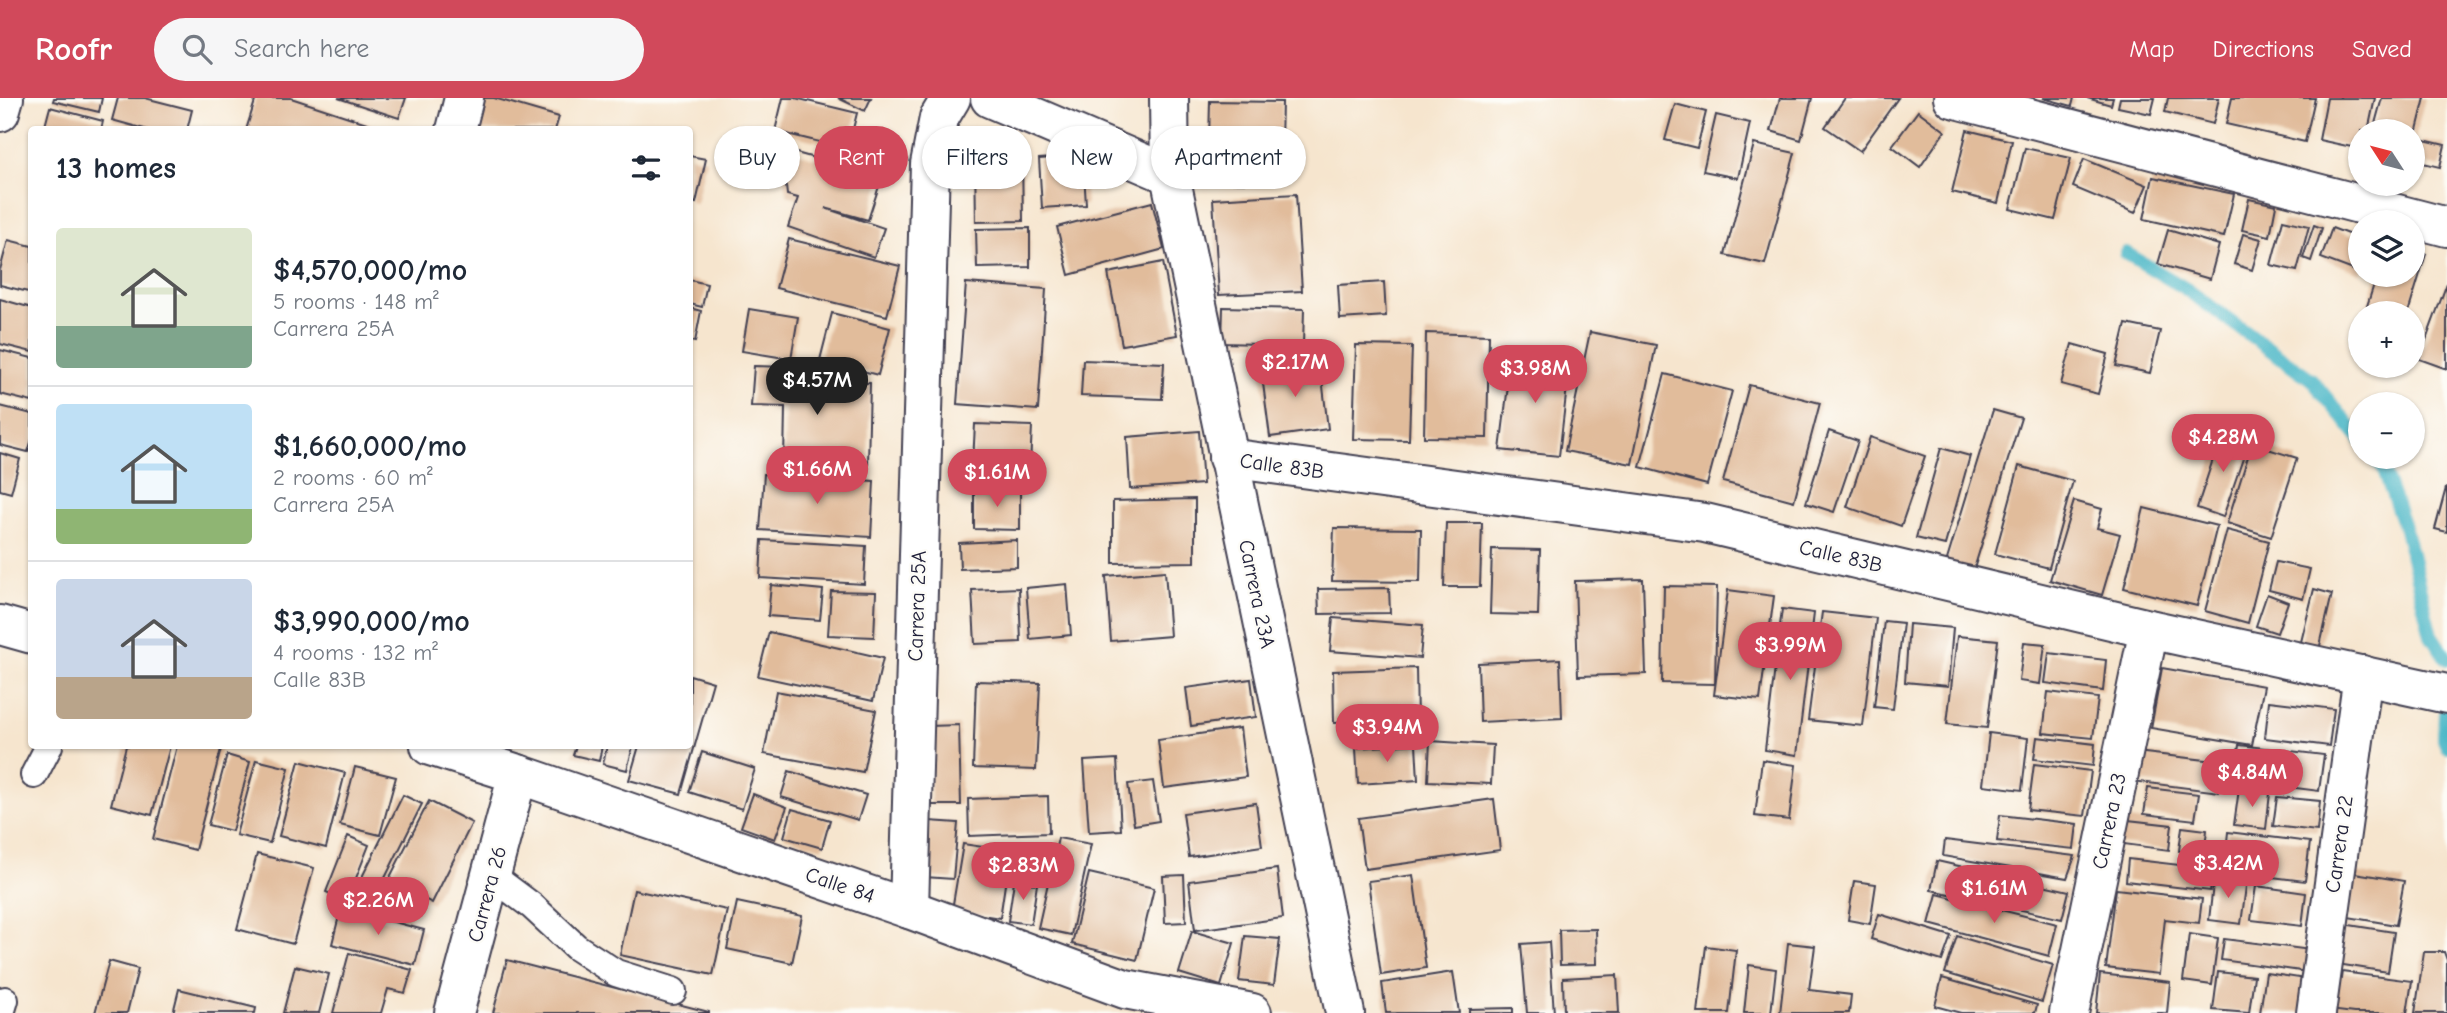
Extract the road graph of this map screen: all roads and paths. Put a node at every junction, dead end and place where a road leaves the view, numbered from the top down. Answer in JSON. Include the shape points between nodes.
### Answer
{"nodes":[{"id":1,"x":464,"y":98,"type":"edge"},
{"id":2,"x":951,"y":98,"type":"edge"},
{"id":3,"x":990,"y":98,"type":"edge"},
{"id":4,"x":1169,"y":98,"type":"edge"},
{"id":5,"x":1952,"y":98,"type":"edge"},
{"id":6,"x":457,"y":126,"type":"edge"},
{"id":7,"x":1169,"y":126,"type":"edge"},
{"id":8,"x":1151,"y":167,"type":"edge"},
{"id":9,"x":1173,"y":189,"type":"edge"},
{"id":10,"x":2447,"y":227,"type":"edge"},
{"id":11,"x":1228,"y":458,"type":"junction"},
{"id":12,"x":0,"y":625,"type":"edge"},
{"id":13,"x":2149,"y":629,"type":"junction"},
{"id":14,"x":28,"y":633,"type":"edge"},
{"id":15,"x":2363,"y":675,"type":"junction"},
{"id":16,"x":2437,"y":691,"type":"edge"},
{"id":17,"x":48,"y":749,"type":"edge"},
{"id":18,"x":440,"y":749,"type":"edge"},
{"id":19,"x":519,"y":774,"type":"junction"},
{"id":20,"x":34,"y":775,"type":"dead end"},
{"id":21,"x":492,"y":876,"type":"junction"},
{"id":22,"x":909,"y":909,"type":"junction"},
{"id":23,"x":673,"y":991,"type":"dead end"},
{"id":24,"x":1125,"y":1001,"type":"edge"},
{"id":25,"x":454,"y":1013,"type":"edge"},
{"id":26,"x":1252,"y":1013,"type":"edge"},
{"id":27,"x":1345,"y":1013,"type":"edge"},
{"id":28,"x":2069,"y":1013,"type":"edge"},
{"id":29,"x":2316,"y":1013,"type":"edge"}],
"edges":[{"from":1,"to":6,"type":"street"},
{"from":2,"to":22,"type":"street","name":"Carrera 25A","via":[[939,118],[930,164]]},
{"from":3,"to":8,"type":"street"},
{"from":4,"to":7,"type":"street","name":"Carrera 23A"},
{"from":5,"to":10,"type":"street"},
{"from":9,"to":11,"type":"street","name":"Carrera 23A"},
{"from":11,"to":13,"type":"street","name":"Calle 83B","via":[[1705,523]]},
{"from":11,"to":27,"type":"street","name":"Carrera 23A"},
{"from":12,"to":14,"type":"street"},
{"from":13,"to":15,"type":"street","name":"Calle 83B"},
{"from":13,"to":28,"type":"street","name":"Carrera 23"},
{"from":15,"to":16,"type":"street","name":"Calle 83B"},
{"from":15,"to":29,"type":"street","name":"Carrera 22"},
{"from":17,"to":20,"type":"lane"},
{"from":18,"to":19,"type":"street","name":"Calle 84"},
{"from":19,"to":21,"type":"street","name":"Carrera 26"},
{"from":19,"to":22,"type":"street","name":"Calle 84"},
{"from":21,"to":23,"type":"lane","via":[[576,947],[616,973]]},
{"from":21,"to":25,"type":"street","name":"Carrera 26"},
{"from":22,"to":24,"type":"street","name":"Calle 84"},
{"from":24,"to":26,"type":"street","name":"Calle 84"}]}
